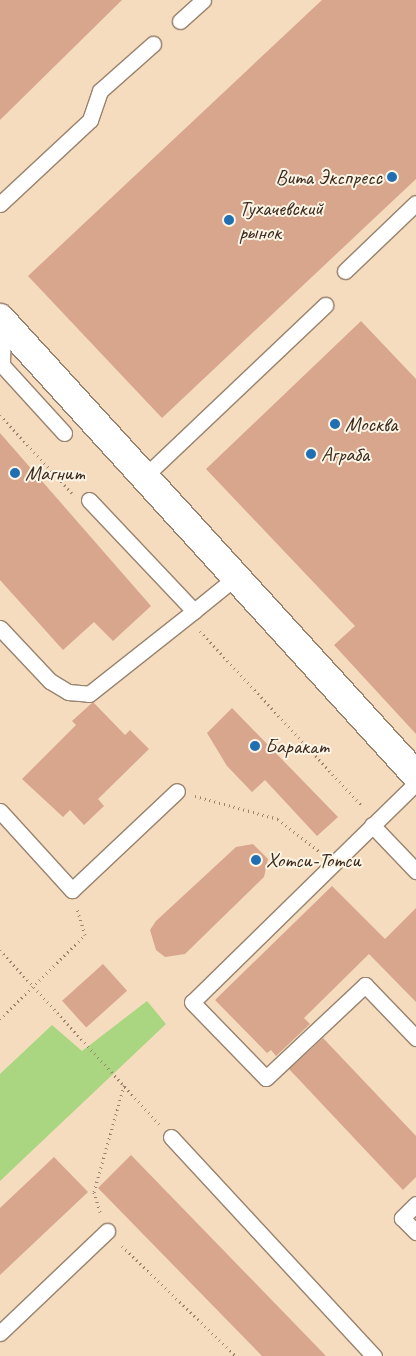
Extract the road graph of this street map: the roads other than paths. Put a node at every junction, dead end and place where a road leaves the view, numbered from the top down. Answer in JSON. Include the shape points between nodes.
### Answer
{"nodes":[{"id":1,"x":202,"y":0,"type":"edge"},
{"id":2,"x":180,"y":21,"type":"dead end"},
{"id":3,"x":153,"y":44,"type":"dead end"},
{"id":4,"x":416,"y":203,"type":"edge"},
{"id":5,"x":0,"y":204,"type":"edge"},
{"id":6,"x":344,"y":271,"type":"dead end"},
{"id":7,"x":325,"y":304,"type":"dead end"},
{"id":8,"x":2,"y":320,"type":"edge"},
{"id":9,"x":64,"y":433,"type":"dead end"},
{"id":10,"x":144,"y":477,"type":"junction"},
{"id":11,"x":85,"y":501,"type":"road end"},
{"id":12,"x":236,"y":577,"type":"junction"},
{"id":13,"x":190,"y":614,"type":"junction"},
{"id":14,"x":0,"y":628,"type":"edge"},
{"id":15,"x":416,"y":775,"type":"edge"},
{"id":16,"x":416,"y":783,"type":"edge"},
{"id":17,"x":177,"y":791,"type":"road end"},
{"id":18,"x":0,"y":812,"type":"edge"},
{"id":19,"x":374,"y":823,"type":"junction"},
{"id":20,"x":416,"y":871,"type":"edge"},
{"id":21,"x":416,"y":1038,"type":"edge"},
{"id":22,"x":171,"y":1137,"type":"road end"},
{"id":23,"x":416,"y":1204,"type":"edge"},
{"id":24,"x":107,"y":1231,"type":"road end"},
{"id":25,"x":416,"y":1232,"type":"edge"},
{"id":26,"x":0,"y":1333,"type":"edge"},
{"id":27,"x":374,"y":1356,"type":"edge"}],
"edges":[{"from":1,"to":2,"type":"lane"},
{"from":3,"to":5,"type":"lane","via":[[100,91],[90,120]]},
{"from":4,"to":6,"type":"lane"},
{"from":7,"to":10,"type":"lane"},
{"from":8,"to":9,"type":"lane","via":[[2,365]]},
{"from":8,"to":10,"type":"street"},
{"from":10,"to":12,"type":"street"},
{"from":11,"to":13,"type":"lane"},
{"from":12,"to":13,"type":"lane"},
{"from":12,"to":15,"type":"street"},
{"from":13,"to":14,"type":"lane","via":[[89,694],[68,692],[50,681]]},
{"from":16,"to":19,"type":"lane"},
{"from":17,"to":18,"type":"lane","via":[[72,890]]},
{"from":19,"to":20,"type":"lane"},
{"from":19,"to":21,"type":"lane","via":[[192,1002],[266,1078],[364,985]]},
{"from":22,"to":27,"type":"lane"},
{"from":23,"to":25,"type":"lane","via":[[402,1218]]},
{"from":24,"to":26,"type":"lane"}]}
